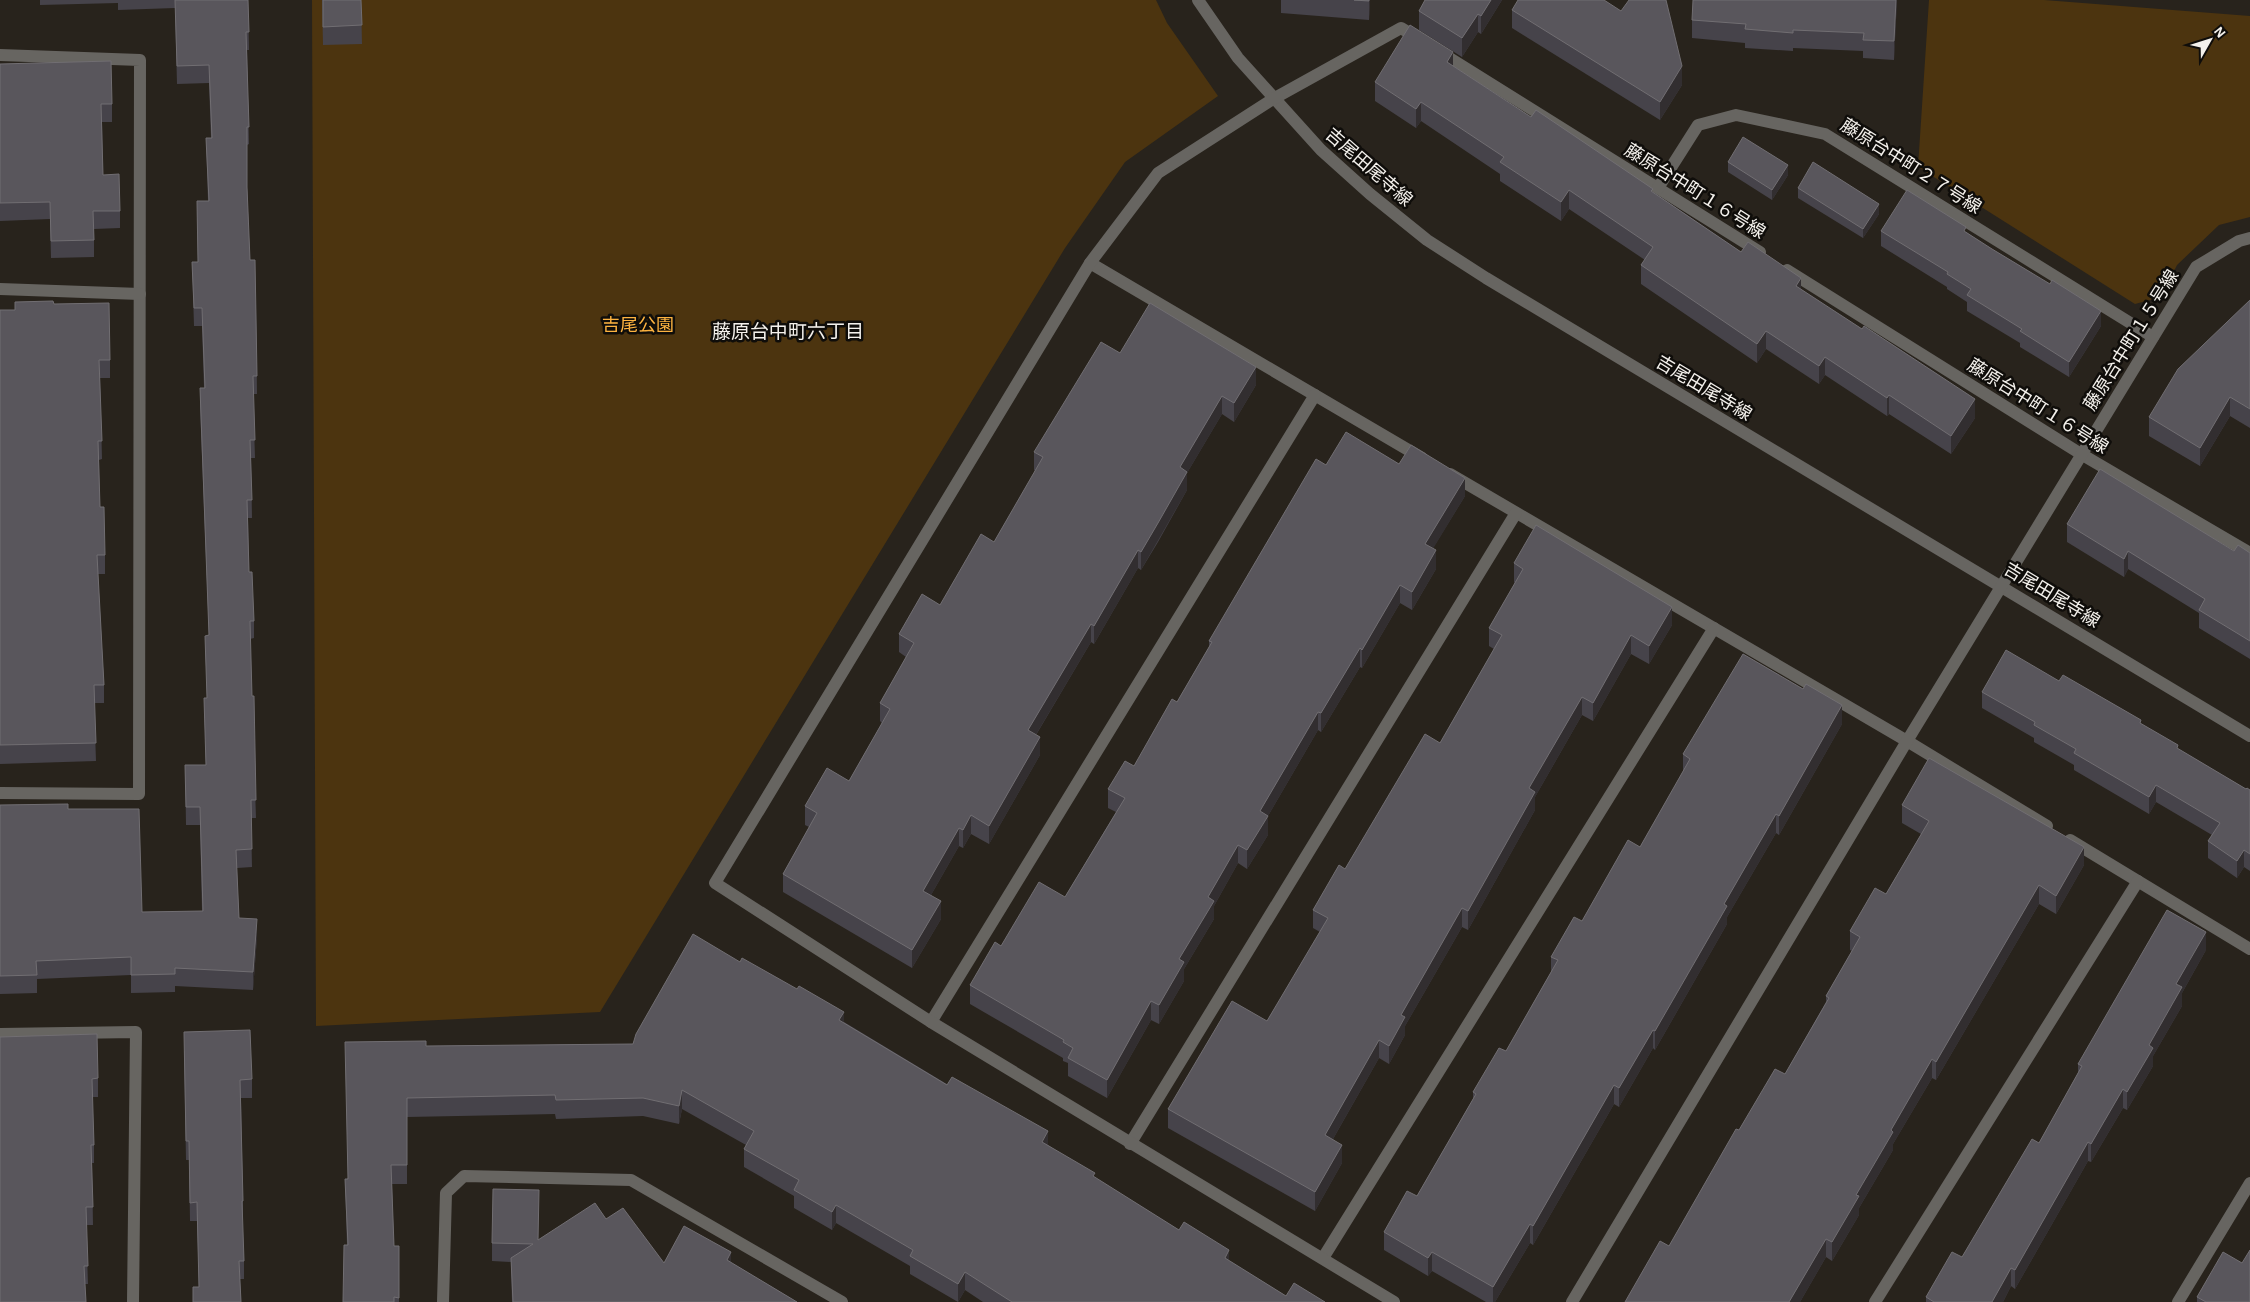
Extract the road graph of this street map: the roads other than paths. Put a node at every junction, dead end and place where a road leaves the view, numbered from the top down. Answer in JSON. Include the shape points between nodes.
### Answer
{"nodes":[{"id":1,"x":1198,"y":0,"type":"edge"},
{"id":2,"x":0,"y":55,"type":"edge"},
{"id":3,"x":1273,"y":99,"type":"junction"},
{"id":4,"x":1658,"y":188,"type":"junction"},
{"id":5,"x":2250,"y":238,"type":"edge"},
{"id":6,"x":1090,"y":263,"type":"junction"},
{"id":7,"x":0,"y":289,"type":"edge"},
{"id":8,"x":140,"y":294,"type":"junction"},
{"id":9,"x":2153,"y":337,"type":"junction"},
{"id":10,"x":1315,"y":395,"type":"junction"},
{"id":11,"x":2081,"y":454,"type":"junction"},
{"id":12,"x":1516,"y":513,"type":"junction"},
{"id":13,"x":2250,"y":553,"type":"edge"},
{"id":14,"x":2003,"y":586,"type":"junction"},
{"id":15,"x":1714,"y":628,"type":"junction"},
{"id":16,"x":2250,"y":736,"type":"edge"},
{"id":17,"x":1907,"y":741,"type":"junction"},
{"id":18,"x":0,"y":794,"type":"edge"},
{"id":19,"x":2138,"y":881,"type":"junction"},
{"id":20,"x":2250,"y":949,"type":"edge"},
{"id":21,"x":931,"y":1022,"type":"junction"},
{"id":22,"x":0,"y":1034,"type":"edge"},
{"id":23,"x":1130,"y":1144,"type":"junction"},
{"id":24,"x":2250,"y":1183,"type":"edge"},
{"id":25,"x":1323,"y":1258,"type":"junction"},
{"id":26,"x":132,"y":1302,"type":"edge"},
{"id":27,"x":444,"y":1302,"type":"edge"},
{"id":28,"x":842,"y":1302,"type":"edge"},
{"id":29,"x":1394,"y":1302,"type":"edge"},
{"id":30,"x":1572,"y":1302,"type":"edge"},
{"id":31,"x":1875,"y":1302,"type":"edge"},
{"id":32,"x":2178,"y":1302,"type":"edge"}],
"edges":[{"from":1,"to":3,"type":"street","name":"吉尾田尾寺線","via":[[1238,58]]},
{"from":2,"to":8,"type":"street","via":[[140,60]]},
{"from":3,"to":4,"type":"street","name":"藤原台中町１６号線","via":[[1401,28]]},
{"from":3,"to":6,"type":"street","via":[[1158,173]]},
{"from":3,"to":14,"type":"street","name":"吉尾田尾寺線","via":[[1320,150],[1427,240]]},
{"from":4,"to":9,"type":"street","name":"藤原台中町２７号線","via":[[1698,125],[1736,115],[1825,134]]},
{"from":4,"to":11,"type":"street","name":"藤原台中町１６号線"},
{"from":5,"to":9,"type":"street","name":"藤原台中町１５号線","via":[[2239,241],[2196,267]]},
{"from":6,"to":10,"type":"street"},
{"from":6,"to":21,"type":"street","via":[[715,882]]},
{"from":7,"to":8,"type":"street"},
{"from":8,"to":18,"type":"street","via":[[139,794]]},
{"from":9,"to":11,"type":"street","name":"藤原台中町１５号線"},
{"from":10,"to":12,"type":"street"},
{"from":10,"to":21,"type":"street"},
{"from":11,"to":13,"type":"street","name":"藤原台中町１６号線"},
{"from":11,"to":14,"type":"street","name":"藤原台中町１５号線"},
{"from":12,"to":15,"type":"street"},
{"from":12,"to":23,"type":"street"},
{"from":14,"to":16,"type":"street","name":"吉尾田尾寺線"},
{"from":14,"to":17,"type":"street","name":"藤原台中町１５号線"},
{"from":15,"to":17,"type":"street"},
{"from":15,"to":25,"type":"street"},
{"from":17,"to":19,"type":"street"},
{"from":17,"to":30,"type":"street","name":"藤原台中町１５号線"},
{"from":19,"to":20,"type":"street"},
{"from":19,"to":31,"type":"street"},
{"from":21,"to":23,"type":"street"},
{"from":22,"to":26,"type":"street","via":[[136,1032]]},
{"from":23,"to":25,"type":"street"},
{"from":24,"to":32,"type":"street"},
{"from":25,"to":29,"type":"street"},
{"from":27,"to":28,"type":"street","via":[[446,1193],[464,1176],[632,1180]]}]}
